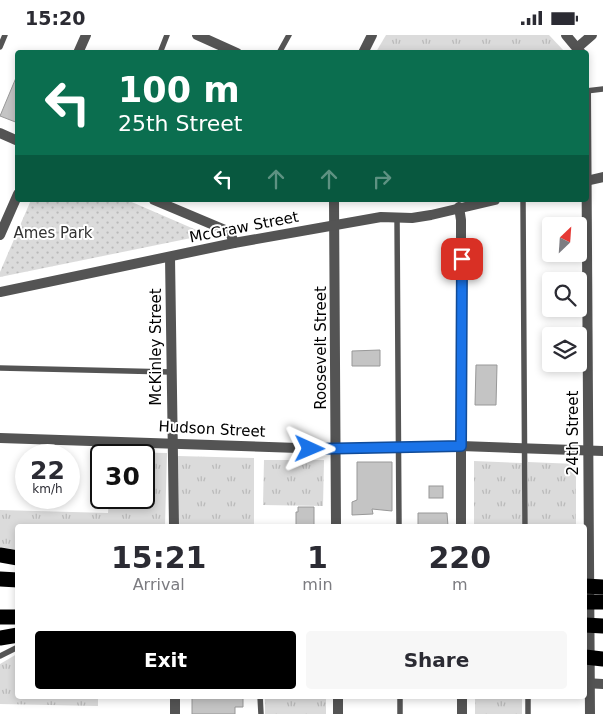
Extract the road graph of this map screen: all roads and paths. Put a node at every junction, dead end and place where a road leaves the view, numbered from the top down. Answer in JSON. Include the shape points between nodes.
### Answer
{"nodes":[{"id":1,"x":5,"y":35,"type":"edge"},
{"id":2,"x":86,"y":35,"type":"edge"},
{"id":3,"x":167,"y":35,"type":"edge"},
{"id":4,"x":197,"y":35,"type":"edge"},
{"id":5,"x":289,"y":35,"type":"edge"},
{"id":6,"x":372,"y":35,"type":"edge"},
{"id":7,"x":566,"y":35,"type":"edge"},
{"id":8,"x":592,"y":35,"type":"edge"},
{"id":9,"x":0,"y":47,"type":"edge"},
{"id":10,"x":79,"y":50,"type":"edge"},
{"id":11,"x":161,"y":50,"type":"edge"},
{"id":12,"x":230,"y":50,"type":"edge"},
{"id":13,"x":281,"y":50,"type":"edge"},
{"id":14,"x":364,"y":50,"type":"edge"},
{"id":15,"x":579,"y":50,"type":"edge"},
{"id":16,"x":603,"y":89,"type":"edge"},
{"id":17,"x":589,"y":91,"type":"edge"},
{"id":18,"x":0,"y":133,"type":"edge"},
{"id":19,"x":15,"y":140,"type":"edge"},
{"id":20,"x":603,"y":177,"type":"edge"},
{"id":21,"x":589,"y":180,"type":"edge"},
{"id":22,"x":15,"y":201,"type":"edge"},
{"id":23,"x":159,"y":202,"type":"edge"},
{"id":24,"x":334,"y":202,"type":"edge"},
{"id":25,"x":485,"y":202,"type":"edge"},
{"id":26,"x":523,"y":202,"type":"edge"},
{"id":27,"x":587,"y":202,"type":"edge"},
{"id":28,"x":459,"y":207,"type":"junction"},
{"id":29,"x":397,"y":216,"type":"junction"},
{"id":30,"x":335,"y":225,"type":"junction"},
{"id":31,"x":0,"y":235,"type":"edge"},
{"id":32,"x":234,"y":243,"type":"junction"},
{"id":33,"x":170,"y":257,"type":"junction"},
{"id":34,"x":0,"y":292,"type":"edge"},
{"id":35,"x":0,"y":368,"type":"edge"},
{"id":36,"x":171,"y":373,"type":"junction"},
{"id":37,"x":0,"y":438,"type":"edge"},
{"id":38,"x":171,"y":442,"type":"junction"},
{"id":39,"x":461,"y":446,"type":"junction"},
{"id":40,"x":398,"y":448,"type":"junction"},
{"id":41,"x":525,"y":448,"type":"junction"},
{"id":42,"x":337,"y":449,"type":"junction"},
{"id":43,"x":588,"y":450,"type":"junction"},
{"id":44,"x":603,"y":451,"type":"edge"},
{"id":45,"x":174,"y":524,"type":"edge"},
{"id":46,"x":336,"y":524,"type":"edge"},
{"id":47,"x":399,"y":524,"type":"edge"},
{"id":48,"x":461,"y":524,"type":"edge"},
{"id":49,"x":525,"y":524,"type":"edge"},
{"id":50,"x":0,"y":555,"type":"edge"},
{"id":51,"x":15,"y":558,"type":"edge"},
{"id":52,"x":0,"y":579,"type":"edge"},
{"id":53,"x":15,"y":580,"type":"edge"},
{"id":54,"x":587,"y":587,"type":"edge"},
{"id":55,"x":603,"y":587,"type":"edge"},
{"id":56,"x":587,"y":602,"type":"edge"},
{"id":57,"x":603,"y":602,"type":"edge"},
{"id":58,"x":0,"y":617,"type":"edge"},
{"id":59,"x":15,"y":617,"type":"edge"},
{"id":60,"x":587,"y":625,"type":"edge"},
{"id":61,"x":603,"y":626,"type":"edge"},
{"id":62,"x":15,"y":636,"type":"edge"},
{"id":63,"x":0,"y":638,"type":"edge"},
{"id":64,"x":15,"y":648,"type":"edge"},
{"id":65,"x":0,"y":656,"type":"edge"},
{"id":66,"x":603,"y":659,"type":"edge"},
{"id":67,"x":588,"y":664,"type":"edge"},
{"id":68,"x":587,"y":683,"type":"edge"},
{"id":69,"x":603,"y":684,"type":"edge"},
{"id":70,"x":175,"y":699,"type":"edge"},
{"id":71,"x":260,"y":699,"type":"edge"},
{"id":72,"x":338,"y":699,"type":"edge"},
{"id":73,"x":400,"y":699,"type":"edge"},
{"id":74,"x":462,"y":699,"type":"edge"},
{"id":75,"x":528,"y":699,"type":"edge"},
{"id":76,"x":175,"y":714,"type":"edge"},
{"id":77,"x":261,"y":714,"type":"edge"},
{"id":78,"x":338,"y":714,"type":"edge"},
{"id":79,"x":400,"y":714,"type":"edge"},
{"id":80,"x":462,"y":714,"type":"edge"},
{"id":81,"x":528,"y":714,"type":"edge"},
{"id":82,"x":590,"y":714,"type":"edge"}],
"edges":[{"from":1,"to":9,"type":"lane"},
{"from":2,"to":10,"type":"street"},
{"from":3,"to":11,"type":"lane"},
{"from":4,"to":12,"type":"street"},
{"from":5,"to":13,"type":"lane"},
{"from":6,"to":14,"type":"street"},
{"from":7,"to":15,"type":"street"},
{"from":8,"to":15,"type":"street"},
{"from":16,"to":17,"type":"lane"},
{"from":18,"to":19,"type":"street"},
{"from":20,"to":21,"type":"street"},
{"from":22,"to":31,"type":"street"},
{"from":23,"to":32,"type":"street","via":[[230,232]]},
{"from":24,"to":30,"type":"street","name":"Roosevelt Street"},
{"from":25,"to":28,"type":"street","name":"McGraw Street"},
{"from":26,"to":41,"type":"lane"},
{"from":27,"to":43,"type":"street","name":"24th Street"},
{"from":28,"to":29,"type":"street","name":"McGraw Street","via":[[431,215]]},
{"from":28,"to":39,"type":"street"},
{"from":29,"to":30,"type":"street","name":"McGraw Street"},
{"from":29,"to":40,"type":"lane"},
{"from":30,"to":32,"type":"street","name":"McGraw Street"},
{"from":30,"to":42,"type":"street","name":"Roosevelt Street"},
{"from":32,"to":33,"type":"street","name":"McGraw Street"},
{"from":33,"to":34,"type":"street","name":"McGraw Street"},
{"from":33,"to":36,"type":"street","name":"McKinley Street"},
{"from":35,"to":36,"type":"lane"},
{"from":36,"to":38,"type":"street","name":"McKinley Street"},
{"from":37,"to":38,"type":"street","name":"Hudson Street"},
{"from":38,"to":42,"type":"street","name":"Hudson Street"},
{"from":38,"to":45,"type":"street","name":"McKinley Street"},
{"from":39,"to":40,"type":"street","name":"Hudson Street"},
{"from":39,"to":41,"type":"street","name":"Hudson Street"},
{"from":39,"to":48,"type":"street"},
{"from":40,"to":42,"type":"street","name":"Hudson Street"},
{"from":40,"to":47,"type":"lane"},
{"from":41,"to":43,"type":"street","name":"Hudson Street"},
{"from":41,"to":49,"type":"lane"},
{"from":42,"to":46,"type":"street","name":"Roosevelt Street"},
{"from":43,"to":44,"type":"street","name":"Hudson Street"},
{"from":43,"to":67,"type":"street","name":"24th Street"},
{"from":50,"to":51,"type":"highway"},
{"from":52,"to":53,"type":"highway"},
{"from":54,"to":55,"type":"highway"},
{"from":56,"to":57,"type":"highway"},
{"from":58,"to":59,"type":"highway"},
{"from":60,"to":61,"type":"highway"},
{"from":62,"to":63,"type":"highway"},
{"from":64,"to":65,"type":"lane"},
{"from":66,"to":67,"type":"highway"},
{"from":67,"to":68,"type":"street","name":"24th Street"},
{"from":68,"to":69,"type":"street"},
{"from":68,"to":82,"type":"street","name":"24th Street"},
{"from":70,"to":76,"type":"street"},
{"from":71,"to":77,"type":"lane"},
{"from":72,"to":78,"type":"street"},
{"from":73,"to":79,"type":"lane"},
{"from":74,"to":80,"type":"street"},
{"from":75,"to":81,"type":"lane"}]}
